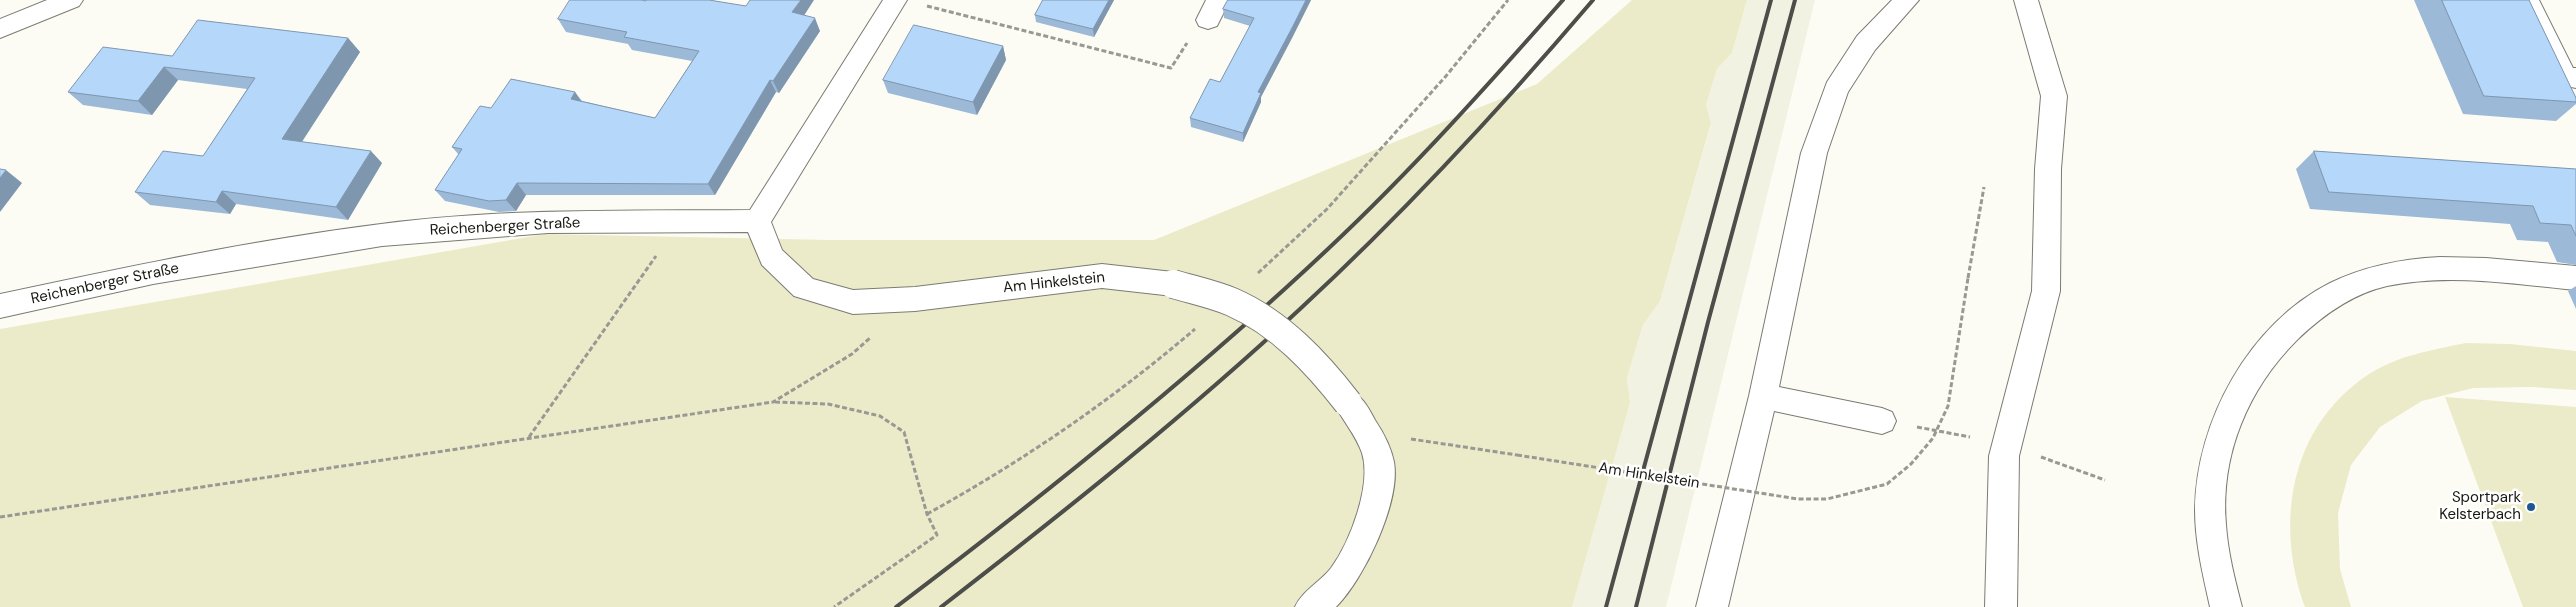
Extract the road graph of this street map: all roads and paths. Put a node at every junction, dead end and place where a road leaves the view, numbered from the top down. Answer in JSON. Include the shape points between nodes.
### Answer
{"nodes":[{"id":1,"x":71,"y":0,"type":"edge"},
{"id":2,"x":895,"y":0,"type":"edge"},
{"id":3,"x":1907,"y":0,"type":"edge"},
{"id":4,"x":2026,"y":0,"type":"edge"},
{"id":5,"x":2527,"y":0,"type":"edge"},
{"id":6,"x":921,"y":5,"type":"dead end"},
{"id":7,"x":1213,"y":10,"type":"edge"},
{"id":8,"x":0,"y":29,"type":"edge"},
{"id":9,"x":2576,"y":78,"type":"edge"},
{"id":10,"x":1984,"y":187,"type":"dead end"},
{"id":11,"x":757,"y":221,"type":"junction"},
{"id":12,"x":680,"y":222,"type":"junction"},
{"id":13,"x":2576,"y":278,"type":"edge"},
{"id":14,"x":915,"y":300,"type":"junction"},
{"id":15,"x":0,"y":306,"type":"edge"},
{"id":16,"x":1763,"y":396,"type":"junction"},
{"id":17,"x":774,"y":402,"type":"junction"},
{"id":18,"x":1882,"y":421,"type":"joint"},
{"id":19,"x":529,"y":438,"type":"junction"},
{"id":20,"x":1371,"y":438,"type":"junction"},
{"id":21,"x":2007,"y":444,"type":"junction"},
{"id":22,"x":2105,"y":480,"type":"dead end"},
{"id":23,"x":0,"y":517,"type":"edge"},
{"id":24,"x":834,"y":607,"type":"edge"},
{"id":25,"x":1311,"y":607,"type":"edge"},
{"id":26,"x":1712,"y":607,"type":"edge"},
{"id":27,"x":2001,"y":607,"type":"edge"},
{"id":28,"x":2226,"y":607,"type":"edge"}],
"edges":[{"from":1,"to":8,"type":"main road"},
{"from":2,"to":11,"type":"main road"},
{"from":3,"to":16,"type":"main road","via":[[1866,43],[1836,89],[1814,153]]},
{"from":4,"to":21,"type":"main road","via":[[2054,96],[2048,169],[2046,290]]},
{"from":5,"to":9,"type":"main road","via":[[2565,77]]},
{"from":6,"to":7,"type":"path","via":[[1172,68],[1196,28]]},
{"from":10,"to":20,"type":"path","name":"Am Hinkelstein","bridge":true,"via":[[1948,406],[1933,438],[1911,464],[1887,484],[1827,499],[1798,500],[1406,438]]},
{"from":11,"to":12,"type":"main road","name":"Reichenberger Straße"},
{"from":11,"to":14,"type":"main road","name":"Am Hinkelstein","via":[[772,257],[804,288],[853,302]]},
{"from":12,"to":15,"type":"main road","name":"Reichenberger Straße","via":[[548,222],[382,235],[154,273]]},
{"from":12,"to":19,"type":"path"},
{"from":13,"to":28,"type":"main road","via":[[2442,268],[2395,273],[2358,284],[2322,303],[2284,336],[2255,369],[2233,406],[2218,450],[2210,497],[2214,553]]},
{"from":14,"to":17,"type":"path","via":[[852,354]]},
{"from":14,"to":20,"type":"main road","name":"Am Hinkelstein","bridge":true,"via":[[1102,276],[1173,284],[1238,304],[1286,334],[1310,355]]},
{"from":16,"to":18,"type":"main road"},
{"from":16,"to":26,"type":"main road"},
{"from":17,"to":19,"type":"path"},
{"from":17,"to":24,"type":"path","via":[[828,404],[880,416],[904,432],[927,514],[937,535]]},
{"from":18,"to":21,"type":"path"},
{"from":19,"to":23,"type":"path"},
{"from":20,"to":25,"type":"main road","via":[[1380,470],[1371,517],[1343,576],[1329,594]]},
{"from":21,"to":22,"type":"path"},
{"from":21,"to":27,"type":"main road","via":[[2004,456]]}]}
